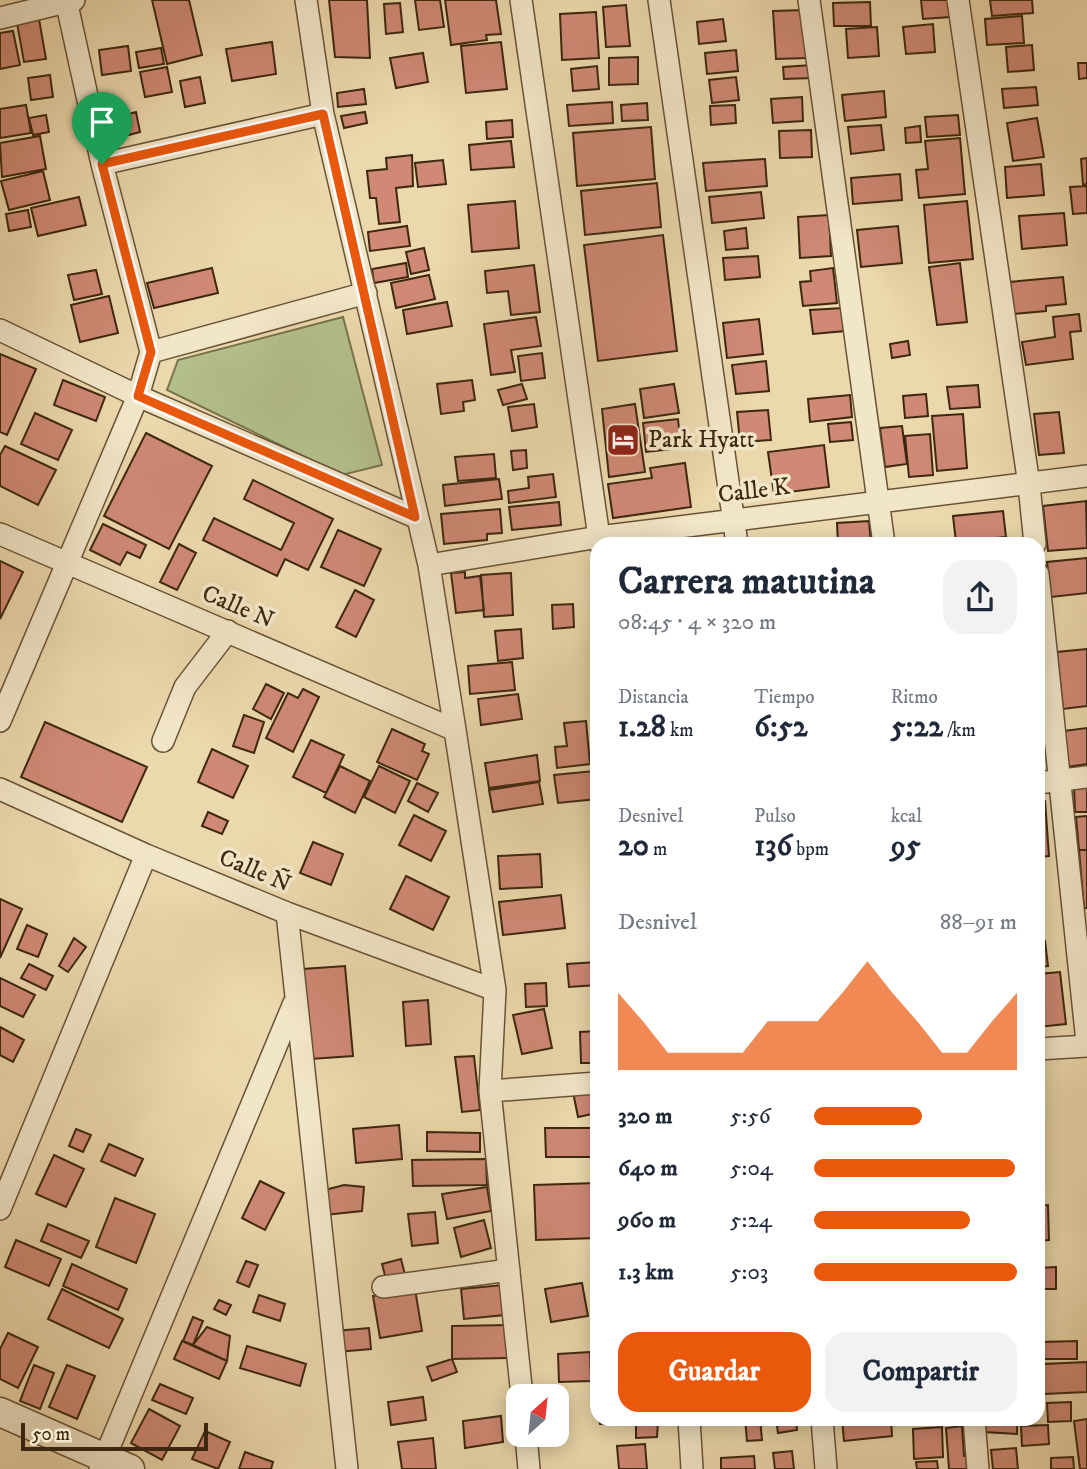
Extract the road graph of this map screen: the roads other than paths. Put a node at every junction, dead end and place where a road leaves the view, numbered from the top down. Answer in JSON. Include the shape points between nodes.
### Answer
{"nodes":[{"id":1,"x":306,"y":0,"type":"edge"},
{"id":2,"x":521,"y":0,"type":"edge"},
{"id":3,"x":659,"y":0,"type":"edge"},
{"id":4,"x":808,"y":0,"type":"edge"},
{"id":5,"x":958,"y":0,"type":"edge"},
{"id":6,"x":69,"y":1,"type":"edge"},
{"id":7,"x":0,"y":18,"type":"edge"},
{"id":8,"x":323,"y":114,"type":"junction"},
{"id":9,"x":102,"y":164,"type":"junction"},
{"id":10,"x":366,"y":293,"type":"junction"},
{"id":11,"x":0,"y":330,"type":"edge"},
{"id":12,"x":151,"y":352,"type":"junction"},
{"id":13,"x":138,"y":396,"type":"junction"},
{"id":14,"x":1087,"y":476,"type":"edge"},
{"id":15,"x":1029,"y":485,"type":"junction"},
{"id":16,"x":879,"y":501,"type":"junction"},
{"id":17,"x":415,"y":517,"type":"junction"},
{"id":18,"x":735,"y":520,"type":"junction"},
{"id":19,"x":0,"y":534,"type":"edge"},
{"id":20,"x":598,"y":537,"type":"edge"},
{"id":21,"x":625,"y":537,"type":"edge"},
{"id":22,"x":736,"y":537,"type":"edge"},
{"id":23,"x":883,"y":537,"type":"edge"},
{"id":24,"x":1034,"y":537,"type":"edge"},
{"id":25,"x":590,"y":542,"type":"edge"},
{"id":26,"x":66,"y":562,"type":"junction"},
{"id":27,"x":429,"y":565,"type":"junction"},
{"id":28,"x":228,"y":631,"type":"junction"},
{"id":29,"x":1045,"y":720,"type":"edge"},
{"id":30,"x":0,"y":721,"type":"edge"},
{"id":31,"x":455,"y":730,"type":"junction"},
{"id":32,"x":163,"y":741,"type":"dead end"},
{"id":33,"x":1087,"y":777,"type":"edge"},
{"id":34,"x":1048,"y":782,"type":"edge"},
{"id":35,"x":0,"y":789,"type":"edge"},
{"id":36,"x":146,"y":855,"type":"junction"},
{"id":37,"x":287,"y":913,"type":"junction"},
{"id":38,"x":495,"y":990,"type":"junction"},
{"id":39,"x":295,"y":1001,"type":"junction"},
{"id":40,"x":1087,"y":1044,"type":"edge"},
{"id":41,"x":1045,"y":1048,"type":"edge"},
{"id":42,"x":590,"y":1084,"type":"edge"},
{"id":43,"x":491,"y":1091,"type":"junction"},
{"id":44,"x":0,"y":1209,"type":"edge"},
{"id":45,"x":509,"y":1270,"type":"junction"},
{"id":46,"x":383,"y":1287,"type":"dead end"},
{"id":47,"x":521,"y":1384,"type":"edge"},
{"id":48,"x":0,"y":1412,"type":"edge"},
{"id":49,"x":689,"y":1426,"type":"edge"},
{"id":50,"x":823,"y":1426,"type":"edge"},
{"id":51,"x":975,"y":1426,"type":"edge"},
{"id":52,"x":527,"y":1447,"type":"edge"},
{"id":53,"x":112,"y":1465,"type":"edge"},
{"id":54,"x":347,"y":1469,"type":"edge"},
{"id":55,"x":529,"y":1469,"type":"edge"},
{"id":56,"x":692,"y":1469,"type":"edge"},
{"id":57,"x":826,"y":1469,"type":"edge"},
{"id":58,"x":978,"y":1469,"type":"edge"}],
"edges":[{"from":1,"to":8,"type":"street"},
{"from":2,"to":20,"type":"street"},
{"from":3,"to":18,"type":"street"},
{"from":4,"to":16,"type":"street"},
{"from":5,"to":15,"type":"street"},
{"from":6,"to":7,"type":"street"},
{"from":6,"to":9,"type":"street"},
{"from":8,"to":9,"type":"street"},
{"from":8,"to":10,"type":"street"},
{"from":9,"to":12,"type":"street"},
{"from":10,"to":12,"type":"street"},
{"from":10,"to":17,"type":"street"},
{"from":11,"to":13,"type":"street"},
{"from":12,"to":13,"type":"street"},
{"from":13,"to":17,"type":"street"},
{"from":13,"to":26,"type":"street"},
{"from":14,"to":15,"type":"street","name":"Calle K"},
{"from":15,"to":16,"type":"street","name":"Calle K"},
{"from":15,"to":24,"type":"street"},
{"from":16,"to":18,"type":"street","name":"Calle K"},
{"from":16,"to":23,"type":"street"},
{"from":17,"to":27,"type":"street"},
{"from":18,"to":21,"type":"street","name":"Calle K"},
{"from":18,"to":22,"type":"street"},
{"from":19,"to":26,"type":"street","name":"Calle N"},
{"from":25,"to":27,"type":"street","name":"Calle K"},
{"from":26,"to":28,"type":"street","name":"Calle N"},
{"from":26,"to":30,"type":"street"},
{"from":27,"to":31,"type":"street"},
{"from":28,"to":31,"type":"street","name":"Calle N"},
{"from":28,"to":32,"type":"street","via":[[186,687]]},
{"from":29,"to":34,"type":"street"},
{"from":31,"to":38,"type":"street"},
{"from":33,"to":34,"type":"street"},
{"from":34,"to":40,"type":"street"},
{"from":35,"to":36,"type":"street","name":"Calle Ñ"},
{"from":36,"to":37,"type":"street","name":"Calle Ñ"},
{"from":36,"to":44,"type":"street"},
{"from":37,"to":38,"type":"street","name":"Calle Ñ"},
{"from":37,"to":39,"type":"street"},
{"from":38,"to":43,"type":"street"},
{"from":39,"to":53,"type":"street"},
{"from":39,"to":54,"type":"street"},
{"from":40,"to":41,"type":"street"},
{"from":42,"to":43,"type":"street"},
{"from":43,"to":45,"type":"street"},
{"from":45,"to":46,"type":"street"},
{"from":45,"to":47,"type":"street"},
{"from":48,"to":53,"type":"street"},
{"from":49,"to":56,"type":"street"},
{"from":50,"to":57,"type":"street"},
{"from":51,"to":58,"type":"street"},
{"from":52,"to":55,"type":"street"}]}
